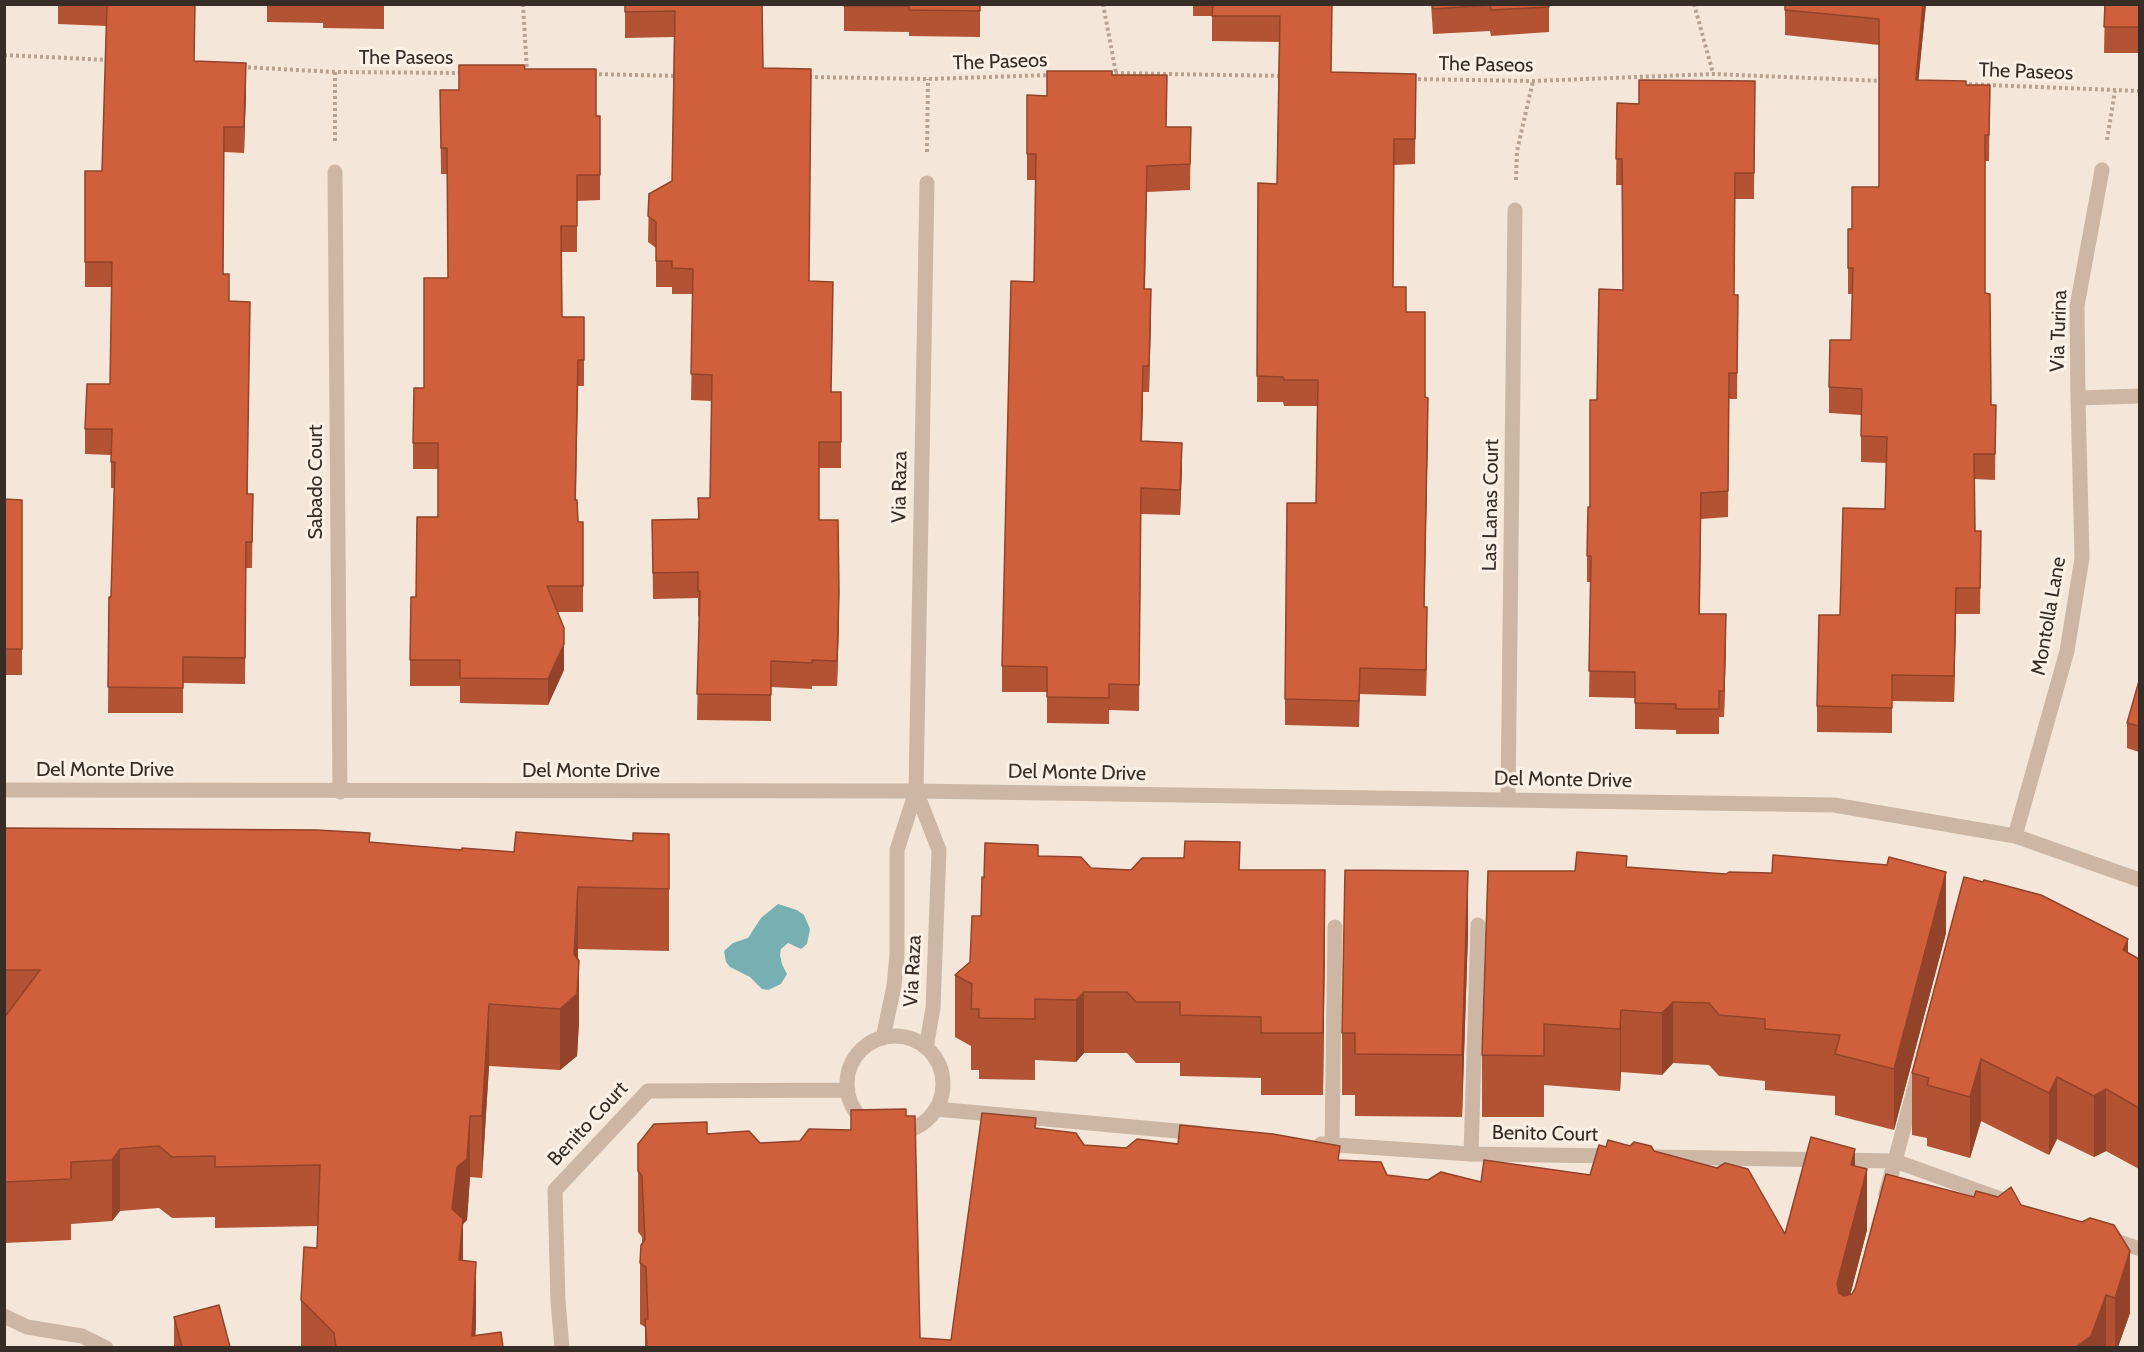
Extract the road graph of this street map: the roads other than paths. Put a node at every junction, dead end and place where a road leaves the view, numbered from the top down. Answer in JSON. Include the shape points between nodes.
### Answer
{"nodes":[{"id":1,"x":2102,"y":171,"type":"road end"},
{"id":2,"x":335,"y":172,"type":"road end"},
{"id":3,"x":927,"y":183,"type":"road end"},
{"id":4,"x":1515,"y":210,"type":"road end"},
{"id":5,"x":2139,"y":396,"type":"edge"},
{"id":6,"x":2078,"y":398,"type":"junction"},
{"id":7,"x":4,"y":790,"type":"edge"},
{"id":8,"x":916,"y":791,"type":"junction"},
{"id":9,"x":340,"y":792,"type":"junction"},
{"id":10,"x":1508,"y":800,"type":"junction"},
{"id":11,"x":2015,"y":836,"type":"junction"},
{"id":12,"x":2139,"y":880,"type":"edge"},
{"id":13,"x":1478,"y":925,"type":"dead end"},
{"id":14,"x":1335,"y":927,"type":"dead end"},
{"id":15,"x":883,"y":1038,"type":"junction"},
{"id":16,"x":926,"y":1048,"type":"junction"},
{"id":17,"x":1922,"y":1059,"type":"edge"},
{"id":18,"x":848,"y":1090,"type":"junction"},
{"id":19,"x":936,"y":1109,"type":"junction"},
{"id":20,"x":1215,"y":1135,"type":"edge"},
{"id":21,"x":1309,"y":1143,"type":"edge"},
{"id":22,"x":1332,"y":1145,"type":"junction"},
{"id":23,"x":1471,"y":1154,"type":"junction"},
{"id":24,"x":1895,"y":1161,"type":"junction"},
{"id":25,"x":1884,"y":1205,"type":"edge"},
{"id":26,"x":2028,"y":1209,"type":"edge"},
{"id":27,"x":2095,"y":1233,"type":"edge"},
{"id":28,"x":2139,"y":1249,"type":"edge"},
{"id":29,"x":4,"y":1316,"type":"edge"},
{"id":30,"x":106,"y":1347,"type":"edge"},
{"id":31,"x":562,"y":1347,"type":"edge"}],
"edges":[{"from":1,"to":6,"type":"street","name":"Via Turina","via":[[2077,306]]},
{"from":2,"to":9,"type":"street","name":"Sabado Court"},
{"from":3,"to":8,"type":"street","name":"Via Raza"},
{"from":4,"to":10,"type":"street","name":"Las Lanas Court"},
{"from":5,"to":6,"type":"street","name":"Via Turina"},
{"from":6,"to":11,"type":"street","name":"Montolla Lane","via":[[2082,558],[2067,651]]},
{"from":7,"to":9,"type":"street","name":"Del Monte Drive"},
{"from":8,"to":9,"type":"street","name":"Del Monte Drive"},
{"from":8,"to":10,"type":"street","name":"Del Monte Drive"},
{"from":8,"to":15,"type":"street","name":"Via Raza","via":[[897,850],[897,955]]},
{"from":8,"to":16,"type":"street","name":"Via Raza","via":[[939,850],[933,1008]]},
{"from":10,"to":11,"type":"street","name":"Del Monte Drive","via":[[1834,805]]},
{"from":11,"to":12,"type":"street","name":"Del Monte Drive"},
{"from":13,"to":23,"type":"street"},
{"from":14,"to":22,"type":"street"},
{"from":15,"to":16,"type":"street","via":[[909,1038]]},
{"from":15,"to":18,"type":"street","via":[[864,1047],[854,1059],[848,1074]]},
{"from":16,"to":19,"type":"street","via":[[942,1071],[944,1087]]},
{"from":17,"to":24,"type":"street"},
{"from":18,"to":19,"type":"street","via":[[861,1118],[889,1131],[919,1126]]},
{"from":18,"to":31,"type":"street","name":"Benito Court","via":[[648,1090],[555,1190]]},
{"from":19,"to":20,"type":"street"},
{"from":21,"to":22,"type":"street","name":"Benito Court"},
{"from":22,"to":23,"type":"street","name":"Benito Court"},
{"from":23,"to":24,"type":"street","name":"Benito Court"},
{"from":24,"to":25,"type":"street"},
{"from":24,"to":26,"type":"street","name":"Benito Court"},
{"from":27,"to":28,"type":"street"},
{"from":29,"to":30,"type":"street","via":[[27,1327],[81,1336]]}]}
